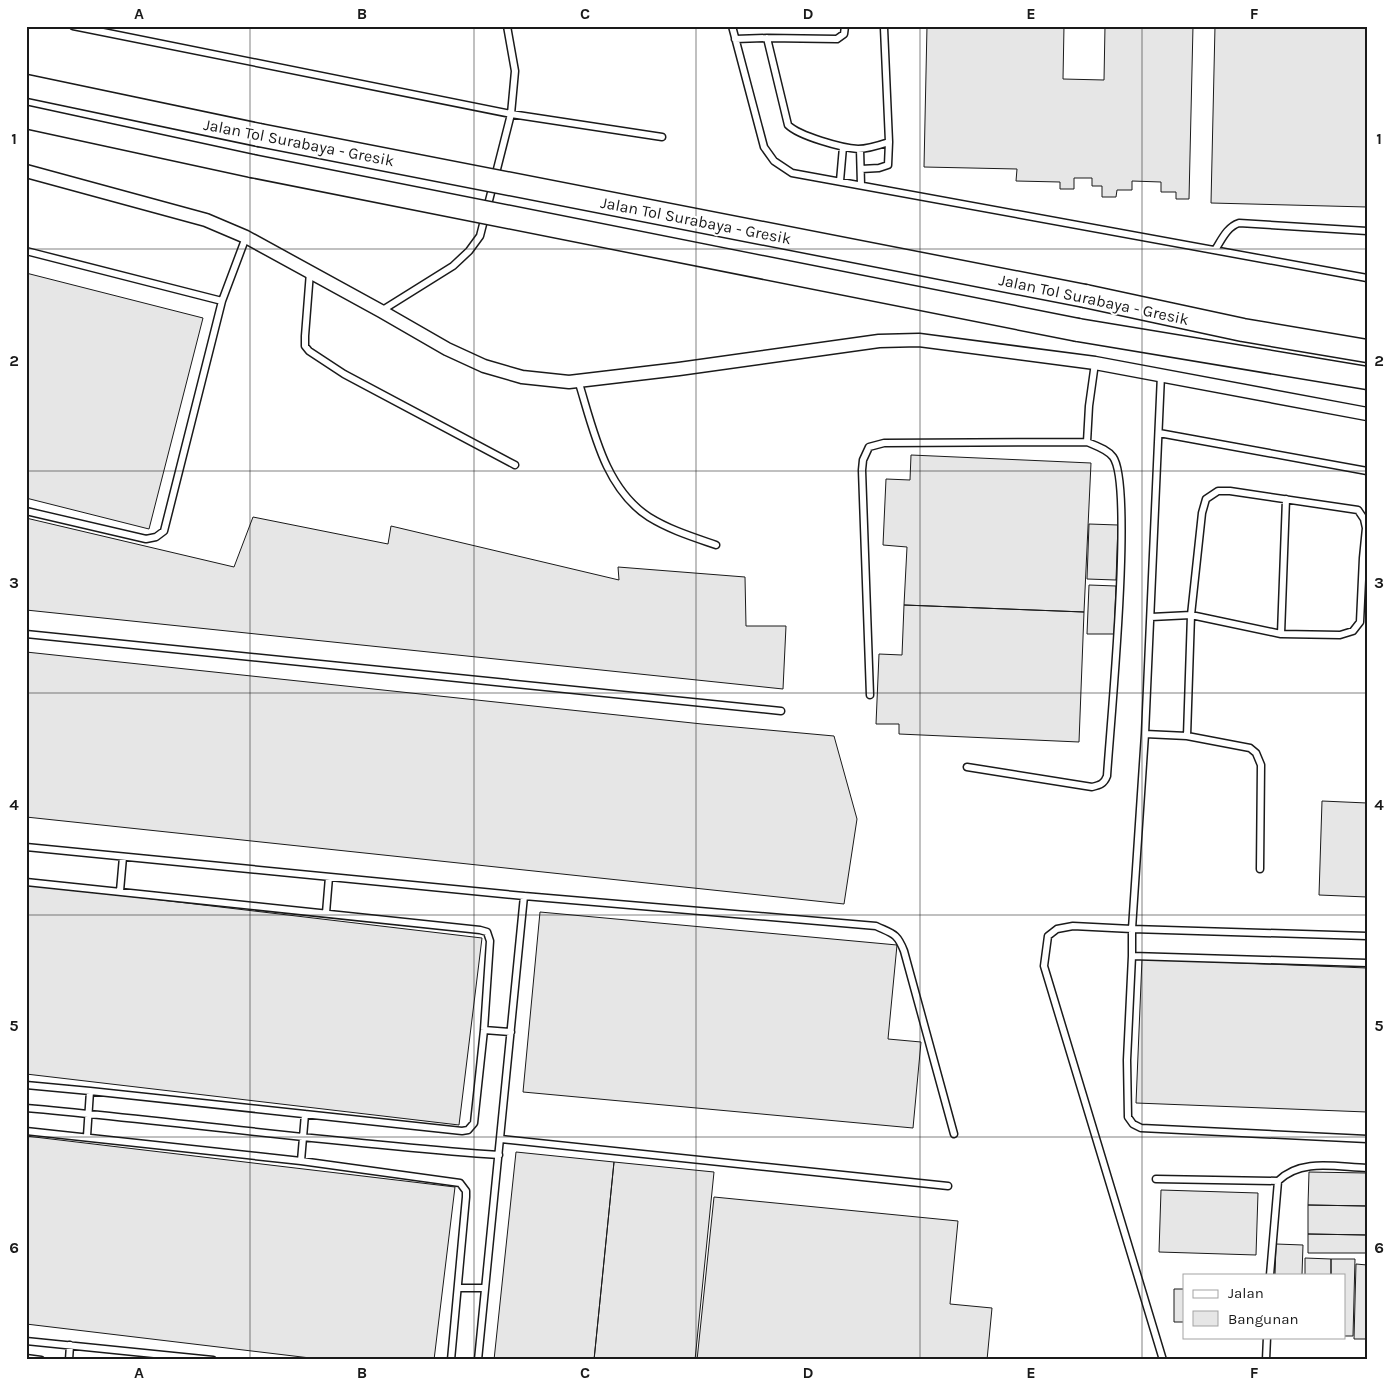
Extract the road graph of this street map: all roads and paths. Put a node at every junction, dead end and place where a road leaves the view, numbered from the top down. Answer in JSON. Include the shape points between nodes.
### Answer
{"nodes":[{"id":1,"x":73,"y":26,"type":"edge"},
{"id":2,"x":507,"y":26,"type":"edge"},
{"id":3,"x":732,"y":26,"type":"edge"},
{"id":4,"x":845,"y":26,"type":"edge"},
{"id":5,"x":884,"y":28,"type":"dead end"},
{"id":6,"x":768,"y":38,"type":"junction"},
{"id":7,"x":735,"y":39,"type":"junction"},
{"id":8,"x":26,"y":86,"type":"edge"},
{"id":9,"x":511,"y":114,"type":"junction"},
{"id":10,"x":26,"y":117,"type":"edge"},
{"id":11,"x":662,"y":137,"type":"dead end"},
{"id":12,"x":889,"y":142,"type":"junction"},
{"id":13,"x":843,"y":147,"type":"junction"},
{"id":14,"x":860,"y":149,"type":"junction"},
{"id":15,"x":861,"y":169,"type":"junction"},
{"id":16,"x":26,"y":171,"type":"edge"},
{"id":17,"x":840,"y":181,"type":"junction"},
{"id":18,"x":861,"y":185,"type":"junction"},
{"id":19,"x":1367,"y":231,"type":"edge"},
{"id":20,"x":246,"y":237,"type":"junction"},
{"id":21,"x":1215,"y":250,"type":"junction"},
{"id":22,"x":26,"y":251,"type":"edge"},
{"id":23,"x":310,"y":272,"type":"junction"},
{"id":24,"x":1367,"y":278,"type":"edge"},
{"id":25,"x":222,"y":301,"type":"junction"},
{"id":26,"x":382,"y":310,"type":"junction"},
{"id":27,"x":1367,"y":351,"type":"edge"},
{"id":28,"x":1095,"y":363,"type":"junction"},
{"id":29,"x":1161,"y":375,"type":"junction"},
{"id":30,"x":1367,"y":378,"type":"edge"},
{"id":31,"x":578,"y":380,"type":"junction"},
{"id":32,"x":1367,"y":414,"type":"edge"},
{"id":33,"x":1159,"y":433,"type":"junction"},
{"id":34,"x":1087,"y":442,"type":"junction"},
{"id":35,"x":515,"y":465,"type":"dead end"},
{"id":36,"x":1367,"y":471,"type":"edge"},
{"id":37,"x":1286,"y":499,"type":"junction"},
{"id":38,"x":26,"y":512,"type":"edge"},
{"id":39,"x":716,"y":545,"type":"dead end"},
{"id":40,"x":1191,"y":615,"type":"junction"},
{"id":41,"x":1151,"y":617,"type":"junction"},
{"id":42,"x":26,"y":634,"type":"edge"},
{"id":43,"x":1281,"y":634,"type":"junction"},
{"id":44,"x":870,"y":696,"type":"dead end"},
{"id":45,"x":781,"y":711,"type":"dead end"},
{"id":46,"x":1145,"y":734,"type":"junction"},
{"id":47,"x":1187,"y":736,"type":"junction"},
{"id":48,"x":967,"y":768,"type":"dead end"},
{"id":49,"x":26,"y":847,"type":"edge"},
{"id":50,"x":123,"y":857,"type":"junction"},
{"id":51,"x":1260,"y":868,"type":"dead end"},
{"id":52,"x":329,"y":877,"type":"junction"},
{"id":53,"x":26,"y":882,"type":"edge"},
{"id":54,"x":120,"y":892,"type":"junction"},
{"id":55,"x":524,"y":896,"type":"junction"},
{"id":56,"x":326,"y":913,"type":"junction"},
{"id":57,"x":1132,"y":929,"type":"junction"},
{"id":58,"x":1367,"y":936,"type":"edge"},
{"id":59,"x":1132,"y":956,"type":"junction"},
{"id":60,"x":1367,"y":963,"type":"edge"},
{"id":61,"x":484,"y":1030,"type":"junction"},
{"id":62,"x":511,"y":1032,"type":"junction"},
{"id":63,"x":26,"y":1086,"type":"edge"},
{"id":64,"x":90,"y":1091,"type":"junction"},
{"id":65,"x":26,"y":1108,"type":"edge"},
{"id":66,"x":88,"y":1113,"type":"junction"},
{"id":67,"x":305,"y":1114,"type":"junction"},
{"id":68,"x":26,"y":1131,"type":"edge"},
{"id":69,"x":954,"y":1134,"type":"dead end"},
{"id":70,"x":87,"y":1136,"type":"junction"},
{"id":71,"x":303,"y":1137,"type":"junction"},
{"id":72,"x":501,"y":1139,"type":"junction"},
{"id":73,"x":1367,"y":1139,"type":"edge"},
{"id":74,"x":499,"y":1155,"type":"junction"},
{"id":75,"x":301,"y":1161,"type":"junction"},
{"id":76,"x":1367,"y":1168,"type":"edge"},
{"id":77,"x":1156,"y":1179,"type":"dead end"},
{"id":78,"x":1278,"y":1181,"type":"junction"},
{"id":79,"x":948,"y":1186,"type":"dead end"},
{"id":80,"x":1270,"y":1274,"type":"edge"},
{"id":81,"x":459,"y":1288,"type":"junction"},
{"id":82,"x":485,"y":1288,"type":"junction"},
{"id":83,"x":1267,"y":1338,"type":"edge"},
{"id":84,"x":26,"y":1341,"type":"edge"},
{"id":85,"x":70,"y":1345,"type":"junction"},
{"id":86,"x":26,"y":1358,"type":"edge"},
{"id":87,"x":41,"y":1360,"type":"edge"},
{"id":88,"x":69,"y":1360,"type":"edge"},
{"id":89,"x":213,"y":1360,"type":"edge"},
{"id":90,"x":452,"y":1360,"type":"edge"},
{"id":91,"x":478,"y":1360,"type":"edge"},
{"id":92,"x":1163,"y":1360,"type":"edge"},
{"id":93,"x":1266,"y":1360,"type":"edge"}],
"edges":[{"from":1,"to":9,"type":"lane"},
{"from":2,"to":9,"type":"lane","via":[[515,71]]},
{"from":3,"to":7,"type":"lane"},
{"from":4,"to":6,"type":"lane","via":[[844,34],[837,39]]},
{"from":5,"to":12,"type":"lane"},
{"from":6,"to":7,"type":"lane"},
{"from":6,"to":13,"type":"lane","via":[[788,125],[795,131]]},
{"from":7,"to":17,"type":"lane","via":[[764,147],[774,161],[792,173]]},
{"from":8,"to":27,"type":"highway","name":"Jalan Tol Surabaya - Gresik","bridge":true,"via":[[1243,330]]},
{"from":9,"to":11,"type":"lane"},
{"from":9,"to":26,"type":"lane","via":[[480,236],[453,266]]},
{"from":10,"to":30,"type":"highway","name":"Jalan Tol Surabaya - Gresik","bridge":true,"via":[[252,166],[1078,330]]},
{"from":12,"to":14,"type":"lane"},
{"from":12,"to":15,"type":"lane","via":[[888,165]]},
{"from":13,"to":14,"type":"lane"},
{"from":13,"to":17,"type":"lane"},
{"from":14,"to":15,"type":"lane"},
{"from":15,"to":18,"type":"lane"},
{"from":16,"to":20,"type":"street","via":[[206,220]]},
{"from":17,"to":18,"type":"lane"},
{"from":18,"to":21,"type":"lane"},
{"from":19,"to":21,"type":"lane","via":[[1239,223],[1233,225]]},
{"from":20,"to":23,"type":"street"},
{"from":20,"to":25,"type":"lane"},
{"from":21,"to":24,"type":"lane"},
{"from":22,"to":25,"type":"lane"},
{"from":23,"to":26,"type":"street"},
{"from":23,"to":35,"type":"lane","via":[[305,336],[305,346],[309,351],[344,374]]},
{"from":25,"to":38,"type":"lane","via":[[166,526],[160,535],[146,539]]},
{"from":26,"to":31,"type":"street","via":[[447,349],[484,366],[522,377]]},
{"from":28,"to":29,"type":"street"},
{"from":28,"to":31,"type":"street","via":[[919,340],[879,341]]},
{"from":28,"to":34,"type":"lane","via":[[1088,406]]},
{"from":29,"to":32,"type":"street"},
{"from":29,"to":33,"type":"lane"},
{"from":31,"to":39,"type":"lane","via":[[601,454],[608,470],[630,500],[648,516],[674,530]]},
{"from":33,"to":36,"type":"lane"},
{"from":33,"to":41,"type":"lane"},
{"from":34,"to":44,"type":"lane","via":[[884,443],[869,447],[862,470]]},
{"from":34,"to":48,"type":"lane","via":[[1113,457],[1120,480],[1119,601],[1107,776],[1100,786],[1092,787]]},
{"from":37,"to":40,"type":"lane","via":[[1230,490],[1218,491],[1206,499]]},
{"from":37,"to":43,"type":"lane"},
{"from":37,"to":43,"type":"lane","via":[[1358,510],[1366,528],[1360,622],[1353,631],[1340,635]]},
{"from":40,"to":41,"type":"lane"},
{"from":40,"to":43,"type":"lane"},
{"from":40,"to":47,"type":"lane"},
{"from":41,"to":46,"type":"lane"},
{"from":42,"to":45,"type":"lane"},
{"from":46,"to":47,"type":"lane"},
{"from":46,"to":57,"type":"lane"},
{"from":47,"to":51,"type":"lane","via":[[1250,748],[1259,758]]},
{"from":49,"to":50,"type":"lane"},
{"from":50,"to":52,"type":"lane"},
{"from":50,"to":54,"type":"lane"},
{"from":52,"to":55,"type":"lane"},
{"from":52,"to":56,"type":"lane"},
{"from":53,"to":54,"type":"lane"},
{"from":54,"to":56,"type":"lane"},
{"from":55,"to":62,"type":"lane"},
{"from":55,"to":69,"type":"lane","via":[[876,926],[894,934],[904,951]]},
{"from":56,"to":61,"type":"lane","via":[[487,932],[490,941]]},
{"from":57,"to":58,"type":"lane"},
{"from":57,"to":59,"type":"lane"},
{"from":57,"to":92,"type":"lane","via":[[1074,926],[1057,929],[1048,936],[1044,966]]},
{"from":59,"to":60,"type":"lane"},
{"from":59,"to":73,"type":"lane","via":[[1127,1060],[1128,1117],[1133,1124],[1141,1128]]},
{"from":61,"to":62,"type":"lane"},
{"from":61,"to":67,"type":"lane","via":[[474,1123],[468,1130]]},
{"from":62,"to":72,"type":"lane"},
{"from":63,"to":64,"type":"lane"},
{"from":64,"to":66,"type":"lane"},
{"from":64,"to":67,"type":"lane"},
{"from":65,"to":66,"type":"lane"},
{"from":66,"to":70,"type":"lane"},
{"from":66,"to":71,"type":"lane"},
{"from":67,"to":71,"type":"lane"},
{"from":68,"to":70,"type":"lane"},
{"from":70,"to":75,"type":"lane"},
{"from":71,"to":74,"type":"lane"},
{"from":71,"to":75,"type":"lane"},
{"from":72,"to":74,"type":"lane"},
{"from":72,"to":79,"type":"lane"},
{"from":74,"to":82,"type":"lane"},
{"from":75,"to":81,"type":"lane","via":[[455,1182],[464,1186],[466,1197]]},
{"from":76,"to":78,"type":"lane","via":[[1302,1166]]},
{"from":77,"to":78,"type":"lane"},
{"from":78,"to":80,"type":"lane"},
{"from":81,"to":82,"type":"lane"},
{"from":81,"to":90,"type":"lane"},
{"from":82,"to":91,"type":"lane"},
{"from":83,"to":93,"type":"lane"},
{"from":84,"to":85,"type":"lane"},
{"from":85,"to":88,"type":"lane"},
{"from":85,"to":89,"type":"lane"},
{"from":86,"to":87,"type":"lane"}]}
